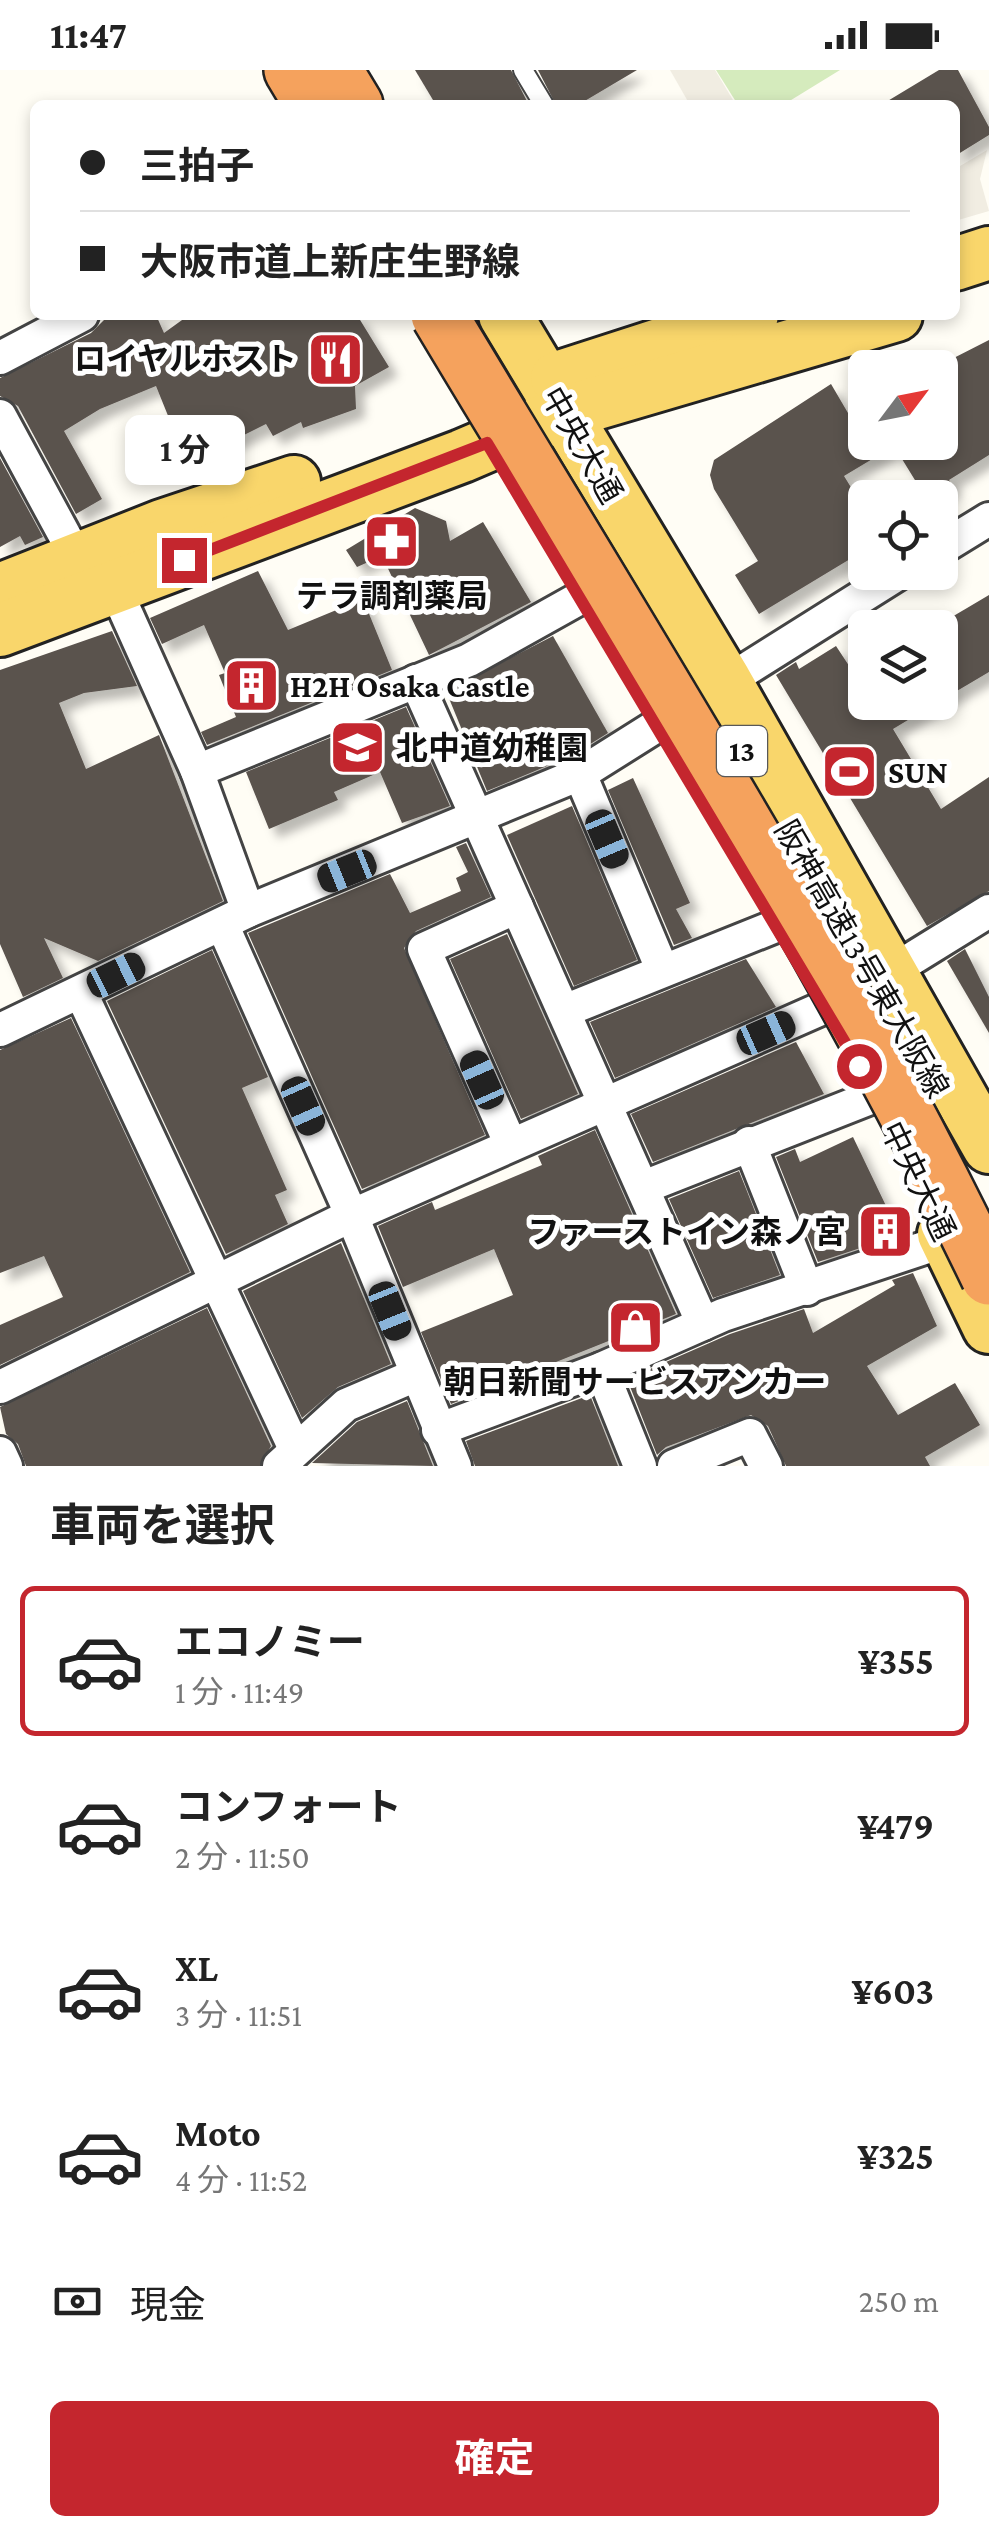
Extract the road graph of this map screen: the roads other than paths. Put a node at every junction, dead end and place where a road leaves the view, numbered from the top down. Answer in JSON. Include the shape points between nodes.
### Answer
{"nodes":[{"id":1,"x":266,"y":70,"type":"edge"},
{"id":2,"x":292,"y":70,"type":"edge"},
{"id":3,"x":334,"y":70,"type":"edge"},
{"id":4,"x":360,"y":70,"type":"edge"},
{"id":5,"x":524,"y":70,"type":"edge"},
{"id":6,"x":283,"y":100,"type":"edge"},
{"id":7,"x":310,"y":100,"type":"edge"},
{"id":8,"x":351,"y":100,"type":"edge"},
{"id":9,"x":378,"y":100,"type":"edge"},
{"id":10,"x":541,"y":100,"type":"edge"},
{"id":11,"x":989,"y":253,"type":"edge"},
{"id":12,"x":960,"y":262,"type":"edge"},
{"id":13,"x":989,"y":291,"type":"edge"},
{"id":14,"x":960,"y":300,"type":"edge"},
{"id":15,"x":72,"y":320,"type":"edge"},
{"id":16,"x":416,"y":320,"type":"edge"},
{"id":17,"x":442,"y":320,"type":"edge"},
{"id":18,"x":484,"y":320,"type":"edge"},
{"id":19,"x":508,"y":320,"type":"edge"},
{"id":20,"x":718,"y":320,"type":"edge"},
{"id":21,"x":875,"y":320,"type":"edge"},
{"id":22,"x":0,"y":358,"type":"edge"},
{"id":23,"x":554,"y":398,"type":"junction"},
{"id":24,"x":0,"y":416,"type":"edge"},
{"id":25,"x":478,"y":429,"type":"junction"},
{"id":26,"x":989,"y":519,"type":"edge"},
{"id":27,"x":958,"y":538,"type":"edge"},
{"id":28,"x":96,"y":573,"type":"junction"},
{"id":29,"x":0,"y":590,"type":"edge"},
{"id":30,"x":872,"y":590,"type":"edge"},
{"id":31,"x":580,"y":598,"type":"junction"},
{"id":32,"x":0,"y":630,"type":"edge"},
{"id":33,"x":416,"y":681,"type":"junction"},
{"id":34,"x":725,"y":681,"type":"junction"},
{"id":35,"x":658,"y":727,"type":"junction"},
{"id":36,"x":196,"y":771,"type":"junction"},
{"id":37,"x":580,"y":774,"type":"junction"},
{"id":38,"x":478,"y":818,"type":"junction"},
{"id":39,"x":518,"y":906,"type":"junction"},
{"id":40,"x":989,"y":911,"type":"edge"},
{"id":41,"x":235,"y":917,"type":"junction"},
{"id":42,"x":778,"y":925,"type":"junction"},
{"id":43,"x":662,"y":969,"type":"junction"},
{"id":44,"x":892,"y":970,"type":"junction"},
{"id":45,"x":81,"y":992,"type":"junction"},
{"id":46,"x":826,"y":1007,"type":"junction"},
{"id":47,"x":564,"y":1012,"type":"junction"},
{"id":48,"x":0,"y":1030,"type":"edge"},
{"id":49,"x":875,"y":1096,"type":"junction"},
{"id":50,"x":604,"y":1103,"type":"junction"},
{"id":51,"x":749,"y":1143,"type":"junction"},
{"id":52,"x":511,"y":1145,"type":"junction"},
{"id":53,"x":989,"y":1147,"type":"edge"},
{"id":54,"x":644,"y":1187,"type":"junction"},
{"id":55,"x":989,"y":1194,"type":"edge"},
{"id":56,"x":352,"y":1216,"type":"junction"},
{"id":57,"x":975,"y":1247,"type":"edge"},
{"id":58,"x":213,"y":1280,"type":"junction"},
{"id":59,"x":807,"y":1290,"type":"junction"},
{"id":60,"x":703,"y":1324,"type":"junction"},
{"id":61,"x":989,"y":1328,"type":"edge"},
{"id":62,"x":601,"y":1369,"type":"junction"},
{"id":63,"x":416,"y":1375,"type":"junction"},
{"id":64,"x":0,"y":1387,"type":"edge"},
{"id":65,"x":438,"y":1430,"type":"junction"},
{"id":66,"x":0,"y":1452,"type":"edge"},
{"id":67,"x":292,"y":1459,"type":"edge"},
{"id":68,"x":6,"y":1466,"type":"edge"},
{"id":69,"x":456,"y":1466,"type":"edge"},
{"id":70,"x":640,"y":1466,"type":"edge"},
{"id":71,"x":674,"y":1466,"type":"edge"},
{"id":72,"x":766,"y":1466,"type":"edge"}],
"edges":[{"from":1,"to":6,"type":"main road"},
{"from":2,"to":7,"type":"highway"},
{"from":3,"to":8,"type":"highway"},
{"from":4,"to":9,"type":"main road"},
{"from":5,"to":10,"type":"lane"},
{"from":11,"to":12,"type":"main road"},
{"from":13,"to":14,"type":"main road"},
{"from":15,"to":22,"type":"street"},
{"from":16,"to":25,"type":"main road","name":"中央大通"},
{"from":17,"to":57,"type":"highway","name":"阪神高速13号東大阪線","number":"13","bridge":true,"via":[[846,999]]},
{"from":18,"to":55,"type":"highway","name":"阪神高速13号東大阪線","number":"13","via":[[878,982]]},
{"from":19,"to":23,"type":"main road","name":"中央大通"},
{"from":20,"to":23,"type":"main road"},
{"from":21,"to":23,"type":"main road"},
{"from":23,"to":25,"type":"main road"},
{"from":23,"to":34,"type":"main road","name":"中央大通"},
{"from":24,"to":28,"type":"street"},
{"from":25,"to":28,"type":"main road"},
{"from":25,"to":31,"type":"main road","name":"中央大通"},
{"from":26,"to":27,"type":"street"},
{"from":28,"to":29,"type":"main road"},
{"from":28,"to":32,"type":"main road"},
{"from":28,"to":36,"type":"street"},
{"from":30,"to":34,"type":"street"},
{"from":31,"to":33,"type":"street","via":[[469,660]]},
{"from":31,"to":35,"type":"main road","name":"中央大通"},
{"from":33,"to":36,"type":"street"},
{"from":33,"to":38,"type":"street"},
{"from":34,"to":35,"type":"street"},
{"from":34,"to":44,"type":"main road","name":"中央大通"},
{"from":35,"to":37,"type":"street"},
{"from":35,"to":42,"type":"main road","name":"中央大通"},
{"from":36,"to":41,"type":"street"},
{"from":37,"to":38,"type":"street"},
{"from":37,"to":43,"type":"street"},
{"from":38,"to":39,"type":"street"},
{"from":38,"to":41,"type":"street"},
{"from":39,"to":47,"type":"street"},
{"from":39,"to":52,"type":"street","via":[[424,950]]},
{"from":40,"to":44,"type":"street"},
{"from":41,"to":45,"type":"street"},
{"from":41,"to":56,"type":"street"},
{"from":42,"to":43,"type":"street"},
{"from":42,"to":46,"type":"main road","name":"中央大通"},
{"from":43,"to":47,"type":"street"},
{"from":44,"to":53,"type":"main road","name":"中央大通"},
{"from":45,"to":48,"type":"street"},
{"from":45,"to":58,"type":"street"},
{"from":46,"to":49,"type":"main road","name":"中央大通"},
{"from":46,"to":50,"type":"street"},
{"from":47,"to":50,"type":"street"},
{"from":49,"to":51,"type":"street"},
{"from":49,"to":57,"type":"main road","name":"中央大通"},
{"from":50,"to":52,"type":"street"},
{"from":50,"to":54,"type":"street"},
{"from":51,"to":54,"type":"street"},
{"from":51,"to":59,"type":"street"},
{"from":52,"to":56,"type":"street"},
{"from":54,"to":60,"type":"street"},
{"from":56,"to":58,"type":"street"},
{"from":56,"to":63,"type":"street"},
{"from":57,"to":59,"type":"street"},
{"from":57,"to":61,"type":"main road","name":"中央大通"},
{"from":58,"to":64,"type":"street"},
{"from":58,"to":67,"type":"street"},
{"from":59,"to":60,"type":"street"},
{"from":60,"to":62,"type":"street"},
{"from":62,"to":65,"type":"street"},
{"from":62,"to":70,"type":"street"},
{"from":63,"to":65,"type":"street"},
{"from":63,"to":67,"type":"street","via":[[346,1405]]},
{"from":65,"to":69,"type":"street"},
{"from":66,"to":68,"type":"street"},
{"from":71,"to":72,"type":"street","via":[[750,1435]]}]}
